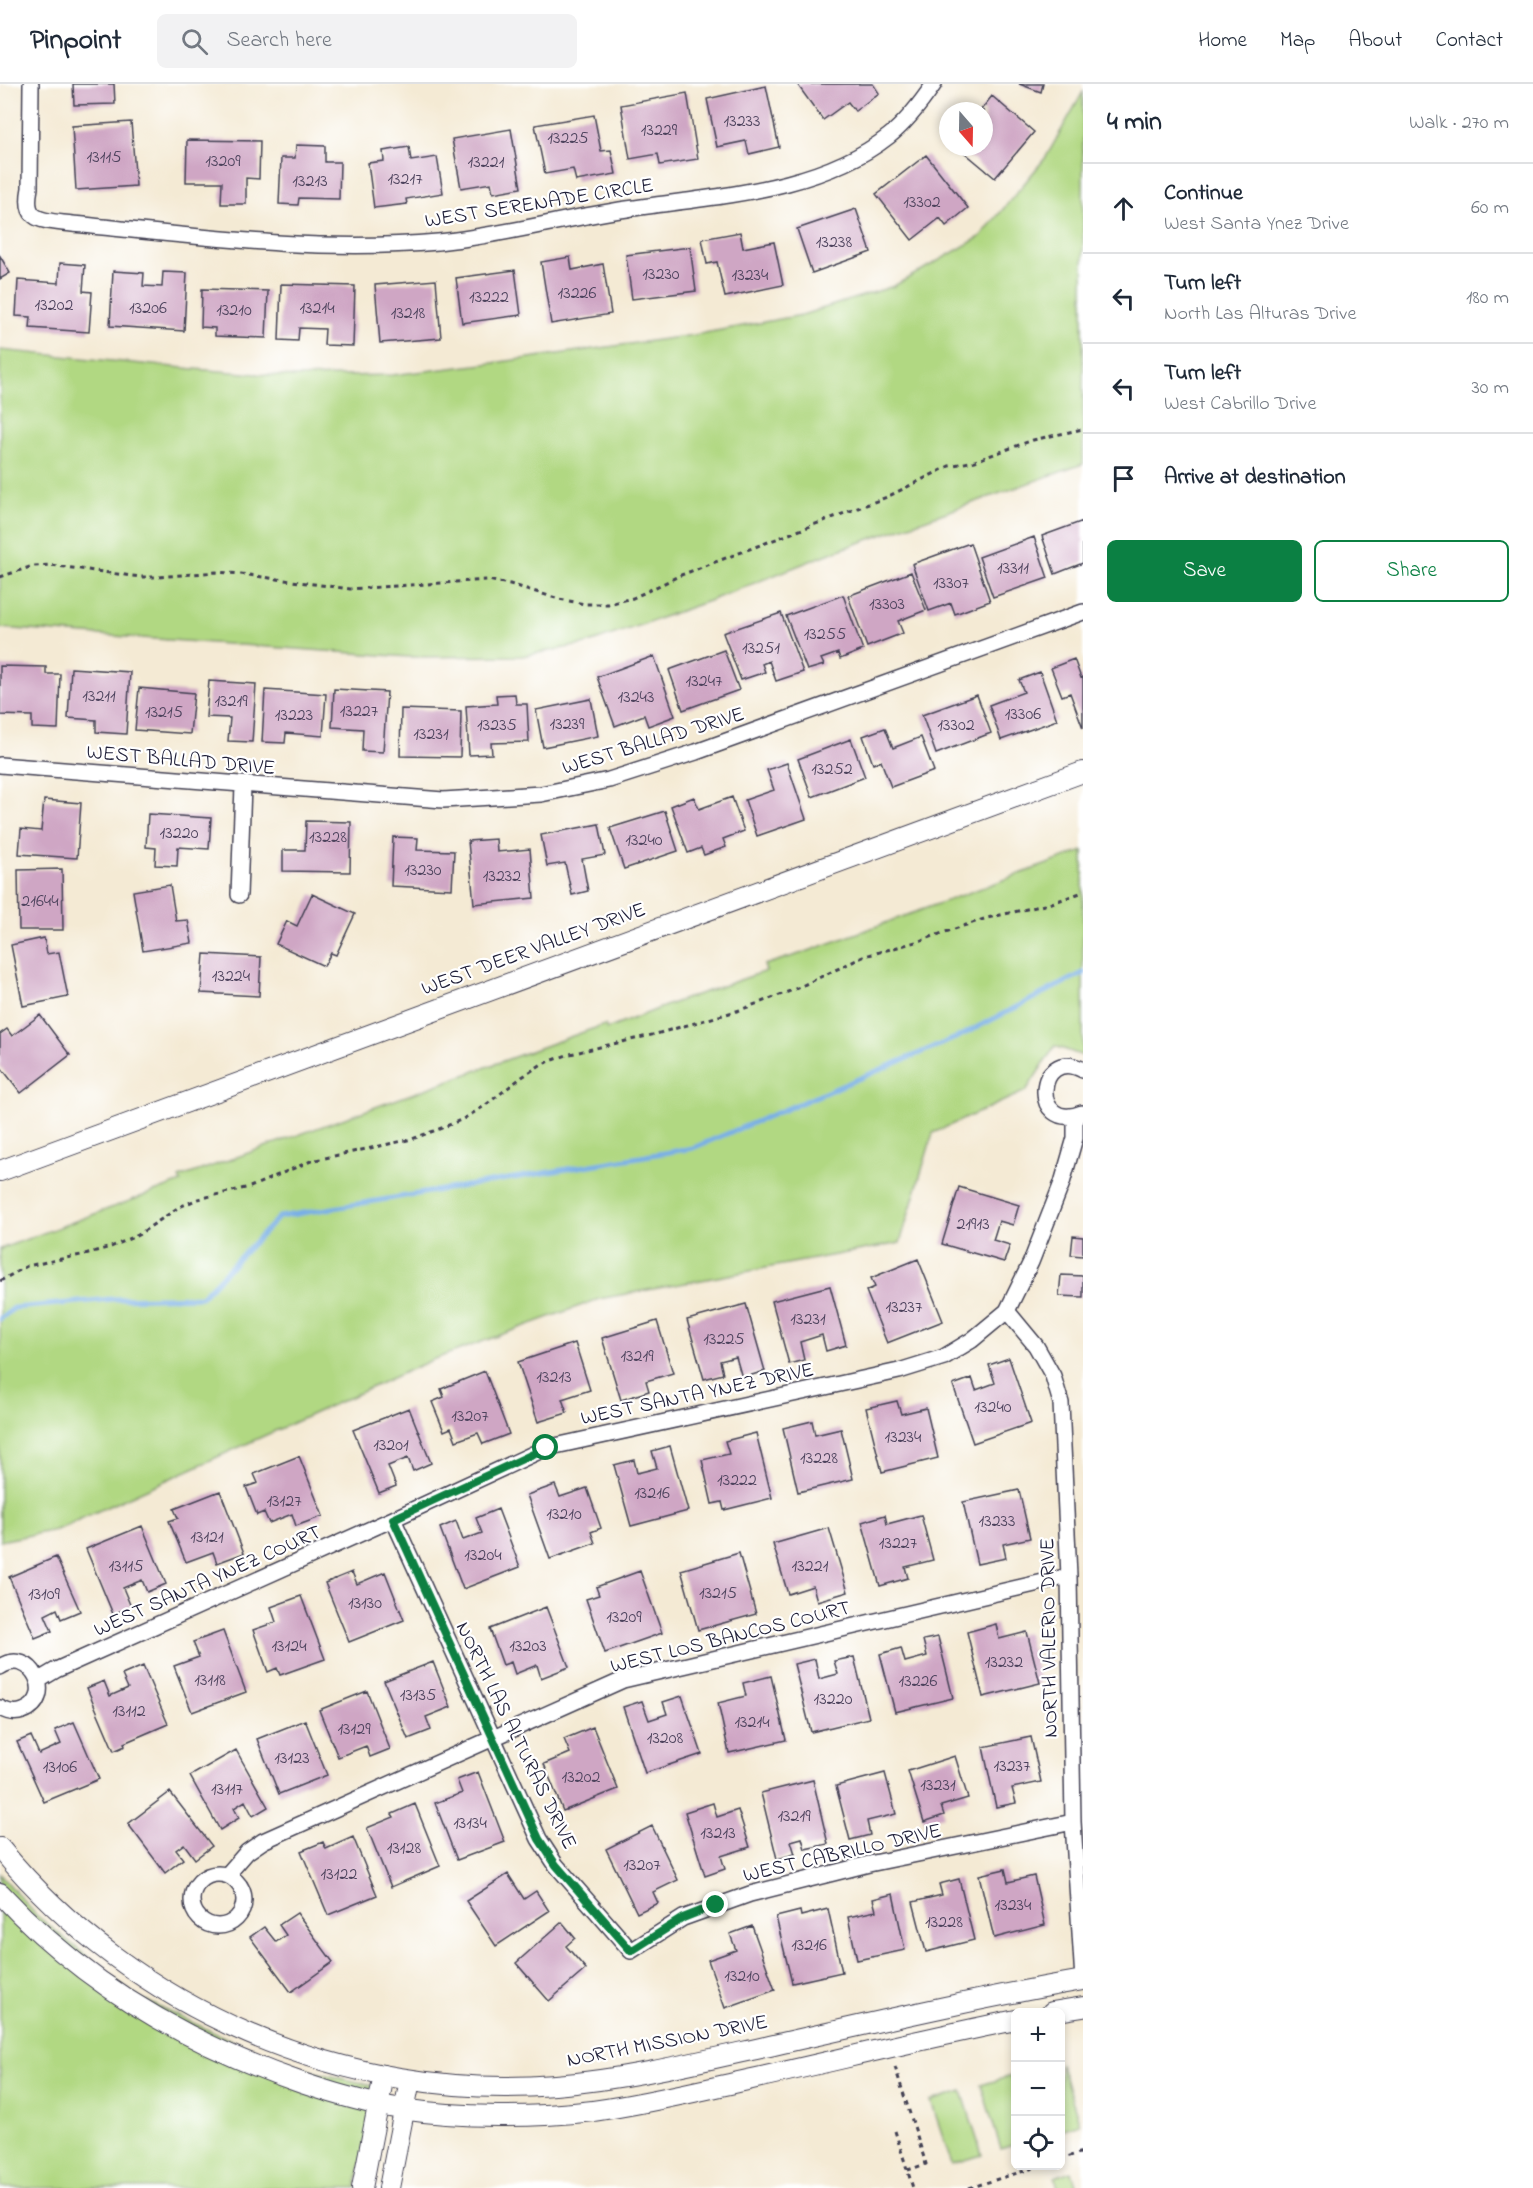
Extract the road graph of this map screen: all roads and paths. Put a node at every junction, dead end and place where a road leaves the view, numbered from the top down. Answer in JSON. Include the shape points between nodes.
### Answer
{"nodes":[{"id":1,"x":31,"y":84,"type":"edge"},
{"id":2,"x":934,"y":84,"type":"edge"},
{"id":3,"x":1083,"y":429,"type":"edge"},
{"id":4,"x":0,"y":577,"type":"edge"},
{"id":5,"x":1083,"y":612,"type":"edge"},
{"id":6,"x":0,"y":765,"type":"edge"},
{"id":7,"x":1083,"y":772,"type":"edge"},
{"id":8,"x":243,"y":786,"type":"junction"},
{"id":9,"x":1083,"y":892,"type":"edge"},
{"id":10,"x":239,"y":895,"type":"dead end"},
{"id":11,"x":1083,"y":1070,"type":"edge"},
{"id":12,"x":1079,"y":1114,"type":"edge"},
{"id":13,"x":0,"y":1171,"type":"edge"},
{"id":14,"x":0,"y":1281,"type":"edge"},
{"id":15,"x":1007,"y":1311,"type":"junction"},
{"id":16,"x":393,"y":1519,"type":"junction"},
{"id":17,"x":1069,"y":1576,"type":"junction"},
{"id":18,"x":0,"y":1667,"type":"edge"},
{"id":19,"x":39,"y":1680,"type":"junction"},
{"id":20,"x":0,"y":1708,"type":"edge"},
{"id":21,"x":493,"y":1739,"type":"junction"},
{"id":22,"x":1073,"y":1822,"type":"junction"},
{"id":23,"x":0,"y":1848,"type":"edge"},
{"id":24,"x":227,"y":1875,"type":"dead end"},
{"id":25,"x":0,"y":1893,"type":"edge"},
{"id":26,"x":631,"y":1951,"type":"joint"},
{"id":27,"x":1083,"y":1980,"type":"edge"},
{"id":28,"x":1083,"y":2007,"type":"edge"},
{"id":29,"x":1065,"y":2010,"type":"edge"},
{"id":30,"x":1011,"y":2021,"type":"edge"},
{"id":31,"x":895,"y":2067,"type":"dead end"},
{"id":32,"x":384,"y":2075,"type":"junction"},
{"id":33,"x":410,"y":2080,"type":"junction"},
{"id":34,"x":378,"y":2104,"type":"junction"},
{"id":35,"x":404,"y":2110,"type":"junction"},
{"id":36,"x":895,"y":2131,"type":"dead end"},
{"id":37,"x":1083,"y":2152,"type":"edge"},
{"id":38,"x":1065,"y":2157,"type":"edge"},
{"id":39,"x":908,"y":2170,"type":"junction"},
{"id":40,"x":1027,"y":2170,"type":"edge"},
{"id":41,"x":362,"y":2188,"type":"edge"},
{"id":42,"x":389,"y":2188,"type":"edge"},
{"id":43,"x":913,"y":2188,"type":"edge"},
{"id":44,"x":969,"y":2188,"type":"edge"}],
"edges":[{"from":1,"to":2,"type":"street","name":"WEST SERENADE CIRCLE","via":[[27,203],[37,217],[216,238],[363,244],[438,242],[527,230],[625,209],[742,194],[817,174],[889,136]]},
{"from":3,"to":4,"type":"path","via":[[949,466],[887,496],[681,575],[633,598],[608,604],[559,599],[487,580],[350,589],[216,572],[140,577],[50,565]]},
{"from":5,"to":8,"type":"street","name":"WEST BALLAD DRIVE","via":[[696,753],[609,780],[541,794],[443,800]]},
{"from":6,"to":8,"type":"street","name":"WEST BALLAD DRIVE"},
{"from":7,"to":13,"type":"street","name":"WEST DEER VALLEY DRIVE"},
{"from":8,"to":10,"type":"street"},
{"from":9,"to":14,"type":"path","via":[[866,956],[740,1010],[561,1057],[542,1064],[483,1107],[440,1129],[311,1161],[250,1187],[198,1199],[111,1247],[27,1266]]},
{"from":11,"to":12,"type":"street","via":[[1070,1065],[1061,1067],[1044,1085],[1051,1109],[1066,1116]]},
{"from":12,"to":15,"type":"street","via":[[1062,1183]]},
{"from":15,"to":16,"type":"street","name":"WEST SANTA YNEZ DRIVE","via":[[944,1357],[899,1371],[546,1448]]},
{"from":15,"to":17,"type":"street","name":"NORTH VALERIO DRIVE","via":[[1036,1347],[1053,1376],[1061,1403]]},
{"from":16,"to":19,"type":"street","name":"WEST SANTA YNEZ COURT"},
{"from":16,"to":21,"type":"street","name":"NORTH LAS ALTURAS DRIVE"},
{"from":17,"to":21,"type":"street","name":"WEST LOS BANCOS COURT","via":[[623,1680]]},
{"from":17,"to":22,"type":"street","name":"NORTH VALERIO DRIVE"},
{"from":18,"to":19,"type":"street","via":[[21,1663],[35,1672]]},
{"from":19,"to":20,"type":"street","via":[[38,1696],[28,1709],[11,1713]]},
{"from":21,"to":24,"type":"street","name":"WEST LOS BANCOS COURT","via":[[263,1841]]},
{"from":21,"to":26,"type":"street","name":"NORTH LAS ALTURAS DRIVE","via":[[539,1839],[556,1865]]},
{"from":22,"to":26,"type":"street","name":"WEST CABRILLO DRIVE","via":[[750,1893],[683,1918]]},
{"from":22,"to":27,"type":"street","name":"NORTH VALERIO DRIVE"},
{"from":23,"to":32,"type":"street","name":"NORTH MISSION DRIVE","via":[[95,1944],[164,1990],[223,2022],[278,2045]]},
{"from":25,"to":34,"type":"street","via":[[38,1932],[95,1979],[180,2031],[254,2066]]},
{"from":27,"to":33,"type":"street","name":"NORTH MISSION DRIVE","via":[[614,2079],[524,2087]]},
{"from":28,"to":29,"type":"street"},
{"from":30,"to":35,"type":"street","via":[[593,2111],[507,2115]]},
{"from":31,"to":39,"type":"path","via":[[926,2164]]},
{"from":32,"to":33,"type":"street","name":"NORTH MISSION DRIVE"},
{"from":32,"to":34,"type":"street"},
{"from":33,"to":35,"type":"street"},
{"from":34,"to":35,"type":"street"},
{"from":34,"to":41,"type":"street"},
{"from":35,"to":42,"type":"street"},
{"from":36,"to":39,"type":"path"},
{"from":37,"to":38,"type":"path"},
{"from":39,"to":43,"type":"path"},
{"from":40,"to":44,"type":"path"}]}
